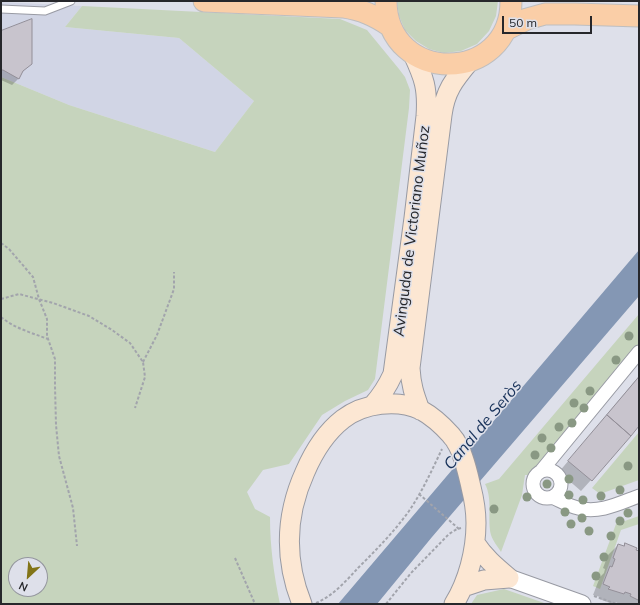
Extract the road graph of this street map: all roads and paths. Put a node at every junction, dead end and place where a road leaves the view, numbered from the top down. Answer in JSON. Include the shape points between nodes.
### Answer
{"nodes":[{"id":1,"x":71,"y":1,"type":"edge"},
{"id":2,"x":204,"y":1,"type":"edge"},
{"id":3,"x":386,"y":1,"type":"edge"},
{"id":4,"x":511,"y":1,"type":"edge"},
{"id":5,"x":606,"y":1,"type":"edge"},
{"id":6,"x":639,"y":2,"type":"edge"},
{"id":7,"x":1,"y":8,"type":"edge"},
{"id":8,"x":639,"y":16,"type":"edge"},
{"id":9,"x":390,"y":26,"type":"junction"},
{"id":10,"x":505,"y":30,"type":"junction"},
{"id":11,"x":413,"y":54,"type":"junction"},
{"id":12,"x":469,"y":62,"type":"junction"},
{"id":13,"x":1,"y":242,"type":"edge"},
{"id":14,"x":174,"y":272,"type":"dead end"},
{"id":15,"x":1,"y":299,"type":"edge"},
{"id":16,"x":38,"y":299,"type":"junction"},
{"id":17,"x":1,"y":317,"type":"edge"},
{"id":18,"x":48,"y":339,"type":"junction"},
{"id":19,"x":639,"y":352,"type":"edge"},
{"id":20,"x":143,"y":362,"type":"junction"},
{"id":21,"x":373,"y":405,"type":"junction"},
{"id":22,"x":135,"y":408,"type":"dead end"},
{"id":23,"x":420,"y":410,"type":"junction"},
{"id":24,"x":453,"y":438,"type":"junction"},
{"id":25,"x":542,"y":470,"type":"junction"},
{"id":26,"x":419,"y":494,"type":"junction"},
{"id":27,"x":639,"y":496,"type":"edge"},
{"id":28,"x":552,"y":497,"type":"junction"},
{"id":29,"x":470,"y":534,"type":"junction"},
{"id":30,"x":77,"y":546,"type":"dead end"},
{"id":31,"x":235,"y":558,"type":"dead end"},
{"id":32,"x":510,"y":578,"type":"junction"},
{"id":33,"x":463,"y":587,"type":"junction"},
{"id":34,"x":255,"y":604,"type":"edge"},
{"id":35,"x":302,"y":604,"type":"edge"},
{"id":36,"x":314,"y":604,"type":"edge"},
{"id":37,"x":386,"y":604,"type":"edge"},
{"id":38,"x":454,"y":604,"type":"edge"},
{"id":39,"x":582,"y":604,"type":"edge"}],
"edges":[{"from":1,"to":7,"type":"lane","via":[[44,11]]},
{"from":2,"to":9,"type":"main road","via":[[343,7],[363,11]]},
{"from":3,"to":9,"type":"main road"},
{"from":4,"to":10,"type":"main road"},
{"from":5,"to":6,"type":"main road"},
{"from":8,"to":10,"type":"main road","via":[[545,14],[527,19]]},
{"from":9,"to":11,"type":"main road","via":[[403,46]]},
{"from":10,"to":12,"type":"main road","via":[[490,49]]},
{"from":11,"to":12,"type":"main road","via":[[434,63],[452,65]]},
{"from":11,"to":21,"type":"main road","name":"Avinguda de Victoriano Muñoz","via":[[425,84],[426,116],[393,374],[381,397]]},
{"from":12,"to":23,"type":"main road","name":"Avinguda de Victoriano Muñoz","via":[[450,87],[442,115],[410,368],[411,382]]},
{"from":13,"to":16,"type":"path","via":[[33,277]]},
{"from":14,"to":20,"type":"path","via":[[174,289],[157,335]]},
{"from":15,"to":16,"type":"path","via":[[19,294]]},
{"from":16,"to":18,"type":"path","via":[[47,319]]},
{"from":16,"to":20,"type":"path","via":[[89,316],[130,343]]},
{"from":17,"to":18,"type":"path","via":[[19,328]]},
{"from":18,"to":30,"type":"path","via":[[55,359],[59,456],[73,508]]},
{"from":19,"to":25,"type":"street"},
{"from":20,"to":22,"type":"path","via":[[145,377]]},
{"from":21,"to":23,"type":"main road","via":[[393,404]]},
{"from":21,"to":35,"type":"main road","via":[[359,409],[332,428],[310,460],[300,483],[293,506],[289,546],[291,569]]},
{"from":23,"to":24,"type":"main road","via":[[433,417]]},
{"from":24,"to":26,"type":"path"},
{"from":24,"to":29,"type":"main road","via":[[463,457],[475,504],[476,524]]},
{"from":25,"to":28,"type":"street","via":[[556,472],[561,481],[560,490]]},
{"from":25,"to":28,"type":"street","via":[[533,480],[534,489],[539,496]]},
{"from":26,"to":29,"type":"path"},
{"from":26,"to":36,"type":"path","via":[[392,532],[347,581],[324,600]]},
{"from":27,"to":28,"type":"street","via":[[595,510],[580,509]]},
{"from":29,"to":32,"type":"main road","via":[[488,560]]},
{"from":29,"to":33,"type":"main road","via":[[470,564]]},
{"from":29,"to":37,"type":"path","via":[[457,529],[449,534]]},
{"from":31,"to":34,"type":"path"},
{"from":32,"to":33,"type":"main road","via":[[484,580]]},
{"from":32,"to":39,"type":"street"},
{"from":33,"to":38,"type":"main road"}]}
